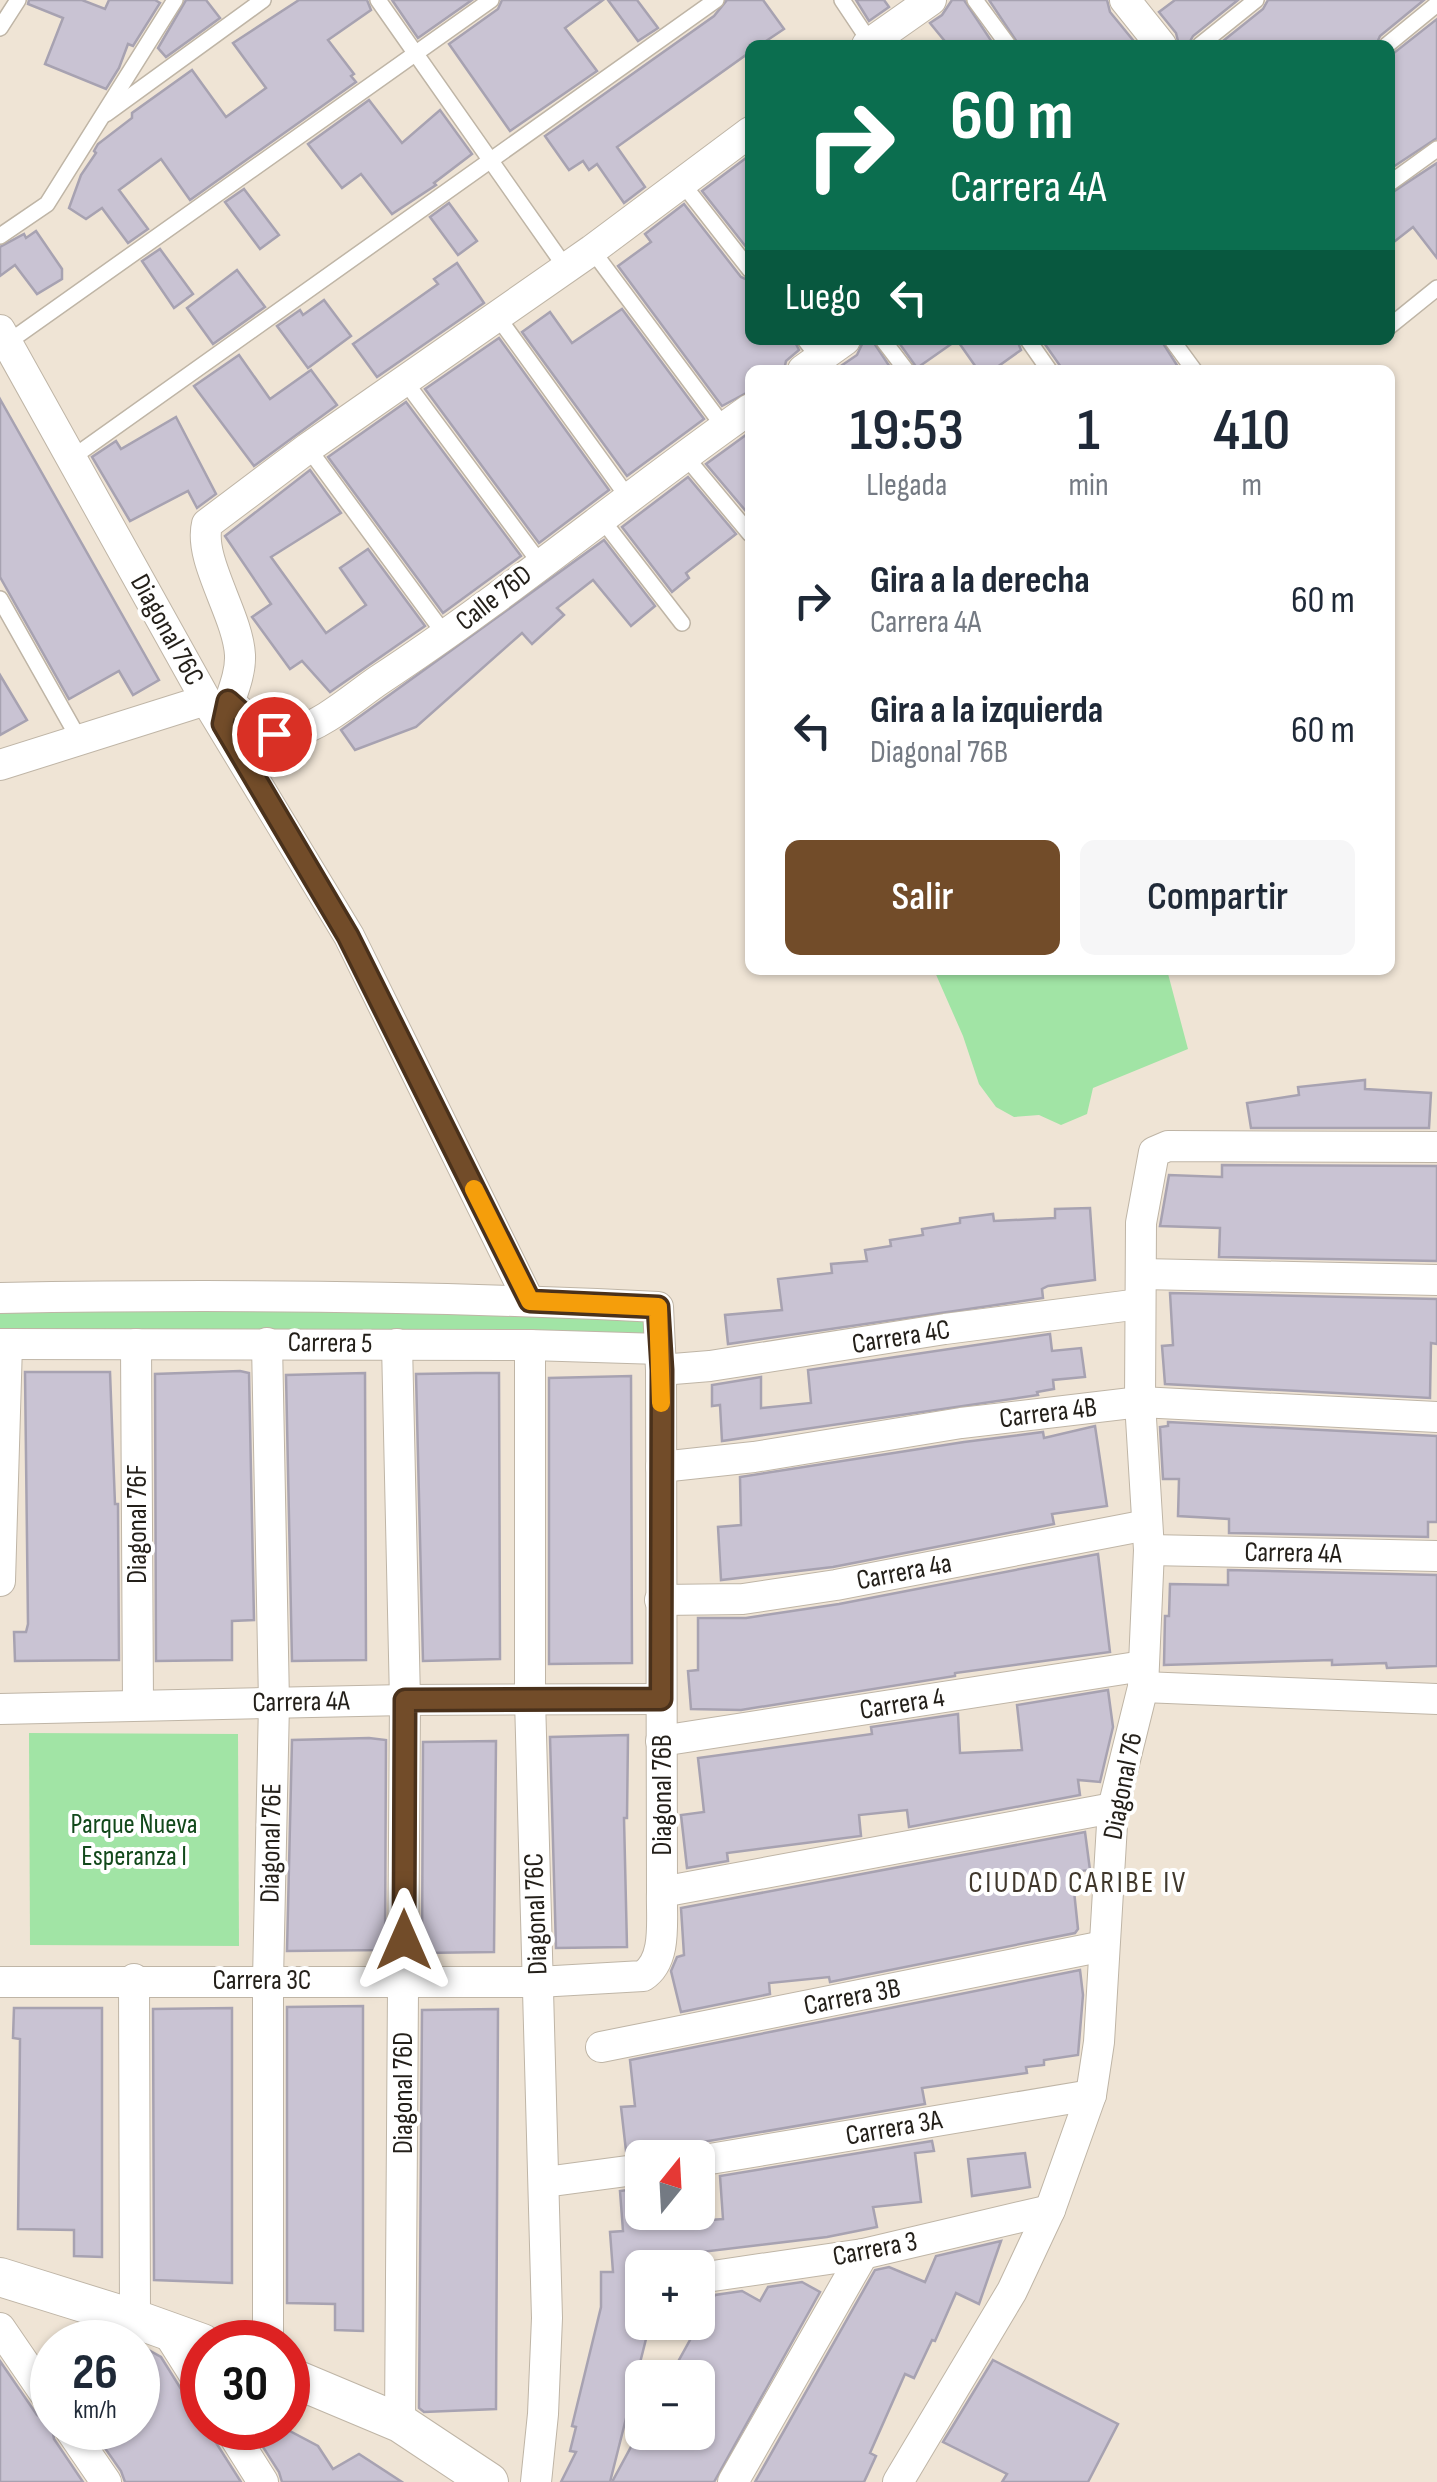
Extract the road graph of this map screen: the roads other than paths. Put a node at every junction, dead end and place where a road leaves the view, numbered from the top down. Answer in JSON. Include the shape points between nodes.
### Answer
{"nodes":[{"id":1,"x":18,"y":0,"type":"edge"},
{"id":2,"x":175,"y":0,"type":"edge"},
{"id":3,"x":263,"y":0,"type":"edge"},
{"id":4,"x":378,"y":0,"type":"edge"},
{"id":5,"x":491,"y":0,"type":"edge"},
{"id":6,"x":716,"y":0,"type":"edge"},
{"id":7,"x":842,"y":0,"type":"edge"},
{"id":8,"x":931,"y":0,"type":"edge"},
{"id":9,"x":975,"y":0,"type":"edge"},
{"id":10,"x":1125,"y":0,"type":"edge"},
{"id":11,"x":1256,"y":0,"type":"edge"},
{"id":12,"x":1437,"y":4,"type":"edge"},
{"id":13,"x":0,"y":28,"type":"edge"},
{"id":14,"x":867,"y":40,"type":"edge"},
{"id":15,"x":876,"y":40,"type":"edge"},
{"id":16,"x":1004,"y":40,"type":"edge"},
{"id":17,"x":1157,"y":40,"type":"edge"},
{"id":18,"x":1206,"y":40,"type":"edge"},
{"id":19,"x":1393,"y":40,"type":"edge"},
{"id":20,"x":417,"y":53,"type":"junction"},
{"id":21,"x":99,"y":119,"type":"junction"},
{"id":22,"x":745,"y":136,"type":"edge"},
{"id":23,"x":1437,"y":149,"type":"edge"},
{"id":24,"x":490,"y":160,"type":"junction"},
{"id":25,"x":1395,"y":179,"type":"edge"},
{"id":26,"x":682,"y":183,"type":"junction"},
{"id":27,"x":0,"y":236,"type":"edge"},
{"id":28,"x":592,"y":250,"type":"junction"},
{"id":29,"x":745,"y":264,"type":"edge"},
{"id":30,"x":566,"y":268,"type":"junction"},
{"id":31,"x":1437,"y":288,"type":"edge"},
{"id":32,"x":497,"y":316,"type":"junction"},
{"id":33,"x":1395,"y":322,"type":"edge"},
{"id":34,"x":834,"y":345,"type":"edge"},
{"id":35,"x":6,"y":351,"type":"edge"},
{"id":36,"x":809,"y":356,"type":"edge"},
{"id":37,"x":404,"y":380,"type":"junction"},
{"id":38,"x":745,"y":412,"type":"edge"},
{"id":39,"x":724,"y":427,"type":"junction"},
{"id":40,"x":308,"y":448,"type":"junction"},
{"id":41,"x":82,"y":450,"type":"dead end"},
{"id":42,"x":685,"y":456,"type":"junction"},
{"id":43,"x":627,"y":496,"type":"junction"},
{"id":44,"x":600,"y":517,"type":"junction"},
{"id":45,"x":745,"y":528,"type":"edge"},
{"id":46,"x":540,"y":562,"type":"junction"},
{"id":47,"x":0,"y":599,"type":"edge"},
{"id":48,"x":682,"y":622,"type":"dead end"},
{"id":49,"x":446,"y":636,"type":"junction"},
{"id":50,"x":219,"y":709,"type":"junction"},
{"id":51,"x":79,"y":739,"type":"junction"},
{"id":52,"x":0,"y":765,"type":"edge"},
{"id":53,"x":1437,"y":1147,"type":"edge"},
{"id":54,"x":1437,"y":1280,"type":"edge"},
{"id":55,"x":1141,"y":1289,"type":"junction"},
{"id":56,"x":0,"y":1298,"type":"edge"},
{"id":57,"x":530,"y":1301,"type":"junction"},
{"id":58,"x":658,"y":1307,"type":"joint"},
{"id":59,"x":267,"y":1342,"type":"junction"},
{"id":60,"x":3,"y":1344,"type":"edge"},
{"id":61,"x":136,"y":1344,"type":"junction"},
{"id":62,"x":398,"y":1344,"type":"junction"},
{"id":63,"x":530,"y":1344,"type":"junction"},
{"id":64,"x":661,"y":1360,"type":"junction"},
{"id":65,"x":1140,"y":1402,"type":"junction"},
{"id":66,"x":1437,"y":1418,"type":"edge"},
{"id":67,"x":661,"y":1467,"type":"junction"},
{"id":68,"x":1148,"y":1538,"type":"junction"},
{"id":69,"x":1437,"y":1556,"type":"edge"},
{"id":70,"x":0,"y":1581,"type":"edge"},
{"id":71,"x":660,"y":1600,"type":"junction"},
{"id":72,"x":1143,"y":1677,"type":"junction"},
{"id":73,"x":1437,"y":1698,"type":"edge"},
{"id":74,"x":530,"y":1699,"type":"junction"},
{"id":75,"x":661,"y":1699,"type":"junction"},
{"id":76,"x":405,"y":1700,"type":"junction"},
{"id":77,"x":274,"y":1703,"type":"junction"},
{"id":78,"x":138,"y":1705,"type":"junction"},
{"id":79,"x":0,"y":1709,"type":"edge"},
{"id":80,"x":661,"y":1741,"type":"junction"},
{"id":81,"x":1113,"y":1808,"type":"junction"},
{"id":82,"x":662,"y":1892,"type":"junction"},
{"id":83,"x":1104,"y":1946,"type":"junction"},
{"id":84,"x":643,"y":1976,"type":"joint"},
{"id":85,"x":134,"y":1979,"type":"junction"},
{"id":86,"x":268,"y":1980,"type":"junction"},
{"id":87,"x":403,"y":1980,"type":"junction"},
{"id":88,"x":0,"y":1982,"type":"edge"},
{"id":89,"x":538,"y":1982,"type":"junction"},
{"id":90,"x":601,"y":2047,"type":"dead end"},
{"id":91,"x":1091,"y":2095,"type":"junction"},
{"id":92,"x":715,"y":2159,"type":"edge"},
{"id":93,"x":625,"y":2171,"type":"edge"},
{"id":94,"x":545,"y":2182,"type":"junction"},
{"id":95,"x":1050,"y":2210,"type":"junction"},
{"id":96,"x":863,"y":2254,"type":"junction"},
{"id":97,"x":715,"y":2276,"type":"edge"},
{"id":98,"x":0,"y":2277,"type":"edge"},
{"id":99,"x":138,"y":2320,"type":"edge"},
{"id":100,"x":151,"y":2320,"type":"edge"},
{"id":101,"x":268,"y":2320,"type":"edge"},
{"id":102,"x":0,"y":2328,"type":"edge"},
{"id":103,"x":160,"y":2335,"type":"edge"},
{"id":104,"x":180,"y":2359,"type":"edge"},
{"id":105,"x":30,"y":2372,"type":"edge"},
{"id":106,"x":310,"y":2385,"type":"edge"},
{"id":107,"x":400,"y":2423,"type":"junction"},
{"id":108,"x":83,"y":2450,"type":"edge"},
{"id":109,"x":243,"y":2450,"type":"edge"},
{"id":110,"x":106,"y":2482,"type":"edge"},
{"id":111,"x":264,"y":2482,"type":"edge"},
{"id":112,"x":489,"y":2482,"type":"edge"},
{"id":113,"x":536,"y":2482,"type":"edge"},
{"id":114,"x":733,"y":2482,"type":"edge"},
{"id":115,"x":898,"y":2482,"type":"edge"}],
"edges":[{"from":1,"to":13,"type":"lane"},
{"from":2,"to":21,"type":"lane"},
{"from":3,"to":21,"type":"lane"},
{"from":4,"to":20,"type":"lane"},
{"from":5,"to":20,"type":"lane"},
{"from":6,"to":24,"type":"lane"},
{"from":7,"to":14,"type":"lane"},
{"from":8,"to":15,"type":"street"},
{"from":9,"to":16,"type":"lane"},
{"from":10,"to":17,"type":"street"},
{"from":11,"to":18,"type":"lane"},
{"from":12,"to":19,"type":"lane"},
{"from":20,"to":24,"type":"lane"},
{"from":20,"to":35,"type":"lane"},
{"from":21,"to":27,"type":"lane","via":[[47,204]]},
{"from":22,"to":26,"type":"street"},
{"from":23,"to":25,"type":"lane"},
{"from":24,"to":30,"type":"lane"},
{"from":24,"to":41,"type":"lane"},
{"from":26,"to":28,"type":"street"},
{"from":26,"to":29,"type":"lane"},
{"from":28,"to":30,"type":"street"},
{"from":28,"to":39,"type":"lane"},
{"from":30,"to":32,"type":"street"},
{"from":31,"to":33,"type":"lane"},
{"from":32,"to":37,"type":"street"},
{"from":32,"to":43,"type":"lane"},
{"from":34,"to":36,"type":"street"},
{"from":35,"to":50,"type":"street","name":"Diagonal 76C"},
{"from":37,"to":40,"type":"street"},
{"from":37,"to":46,"type":"lane"},
{"from":38,"to":39,"type":"street","name":"Calle 76D"},
{"from":39,"to":42,"type":"street","name":"Calle 76D"},
{"from":40,"to":49,"type":"lane"},
{"from":40,"to":50,"type":"street","via":[[207,524],[206,549],[240,650],[240,672]]},
{"from":42,"to":43,"type":"street","name":"Calle 76D"},
{"from":42,"to":45,"type":"lane"},
{"from":43,"to":44,"type":"street","name":"Calle 76D"},
{"from":44,"to":46,"type":"street","name":"Calle 76D"},
{"from":44,"to":48,"type":"lane"},
{"from":46,"to":49,"type":"street","name":"Calle 76D"},
{"from":47,"to":51,"type":"lane"},
{"from":49,"to":50,"type":"street","name":"Calle 76D","via":[[296,732],[274,734]]},
{"from":50,"to":51,"type":"street"},
{"from":50,"to":57,"type":"street","name":"Diagonal 76C","via":[[348,936]]},
{"from":51,"to":52,"type":"street"},
{"from":53,"to":55,"type":"street","name":"Diagonal 76","via":[[1168,1146],[1154,1152],[1141,1223]]},
{"from":54,"to":55,"type":"street","name":"Carrera 4C"},
{"from":55,"to":64,"type":"street","name":"Carrera 4C","via":[[710,1366]]},
{"from":55,"to":65,"type":"street","name":"Diagonal 76"},
{"from":56,"to":57,"type":"street","name":"Carrera 5"},
{"from":57,"to":58,"type":"street","name":"Carrera 5"},
{"from":58,"to":64,"type":"street","name":"Diagonal 76B"},
{"from":59,"to":61,"type":"street","name":"Carrera 5"},
{"from":59,"to":62,"type":"street","name":"Carrera 5"},
{"from":59,"to":77,"type":"street","name":"Diagonal 76E"},
{"from":60,"to":61,"type":"street","name":"Carrera 5"},
{"from":60,"to":70,"type":"street"},
{"from":61,"to":78,"type":"street","name":"Diagonal 76F"},
{"from":62,"to":63,"type":"street","name":"Carrera 5"},
{"from":62,"to":76,"type":"street","name":"Diagonal 76D"},
{"from":63,"to":64,"type":"street","name":"Carrera 5"},
{"from":63,"to":74,"type":"street","name":"Diagonal 76C"},
{"from":64,"to":67,"type":"street","name":"Diagonal 76B"},
{"from":65,"to":66,"type":"street","name":"Carrera 4B"},
{"from":65,"to":67,"type":"street","name":"Carrera 4B"},
{"from":65,"to":68,"type":"street","name":"Diagonal 76"},
{"from":67,"to":71,"type":"street","name":"Diagonal 76B"},
{"from":68,"to":69,"type":"street","name":"Carrera 4A"},
{"from":68,"to":71,"type":"street","name":"Carrera 4a","via":[[743,1599]]},
{"from":68,"to":72,"type":"street","name":"Diagonal 76"},
{"from":71,"to":75,"type":"street","name":"Diagonal 76B"},
{"from":72,"to":73,"type":"street","name":"Carrera 4"},
{"from":72,"to":80,"type":"street","name":"Carrera 4"},
{"from":72,"to":81,"type":"street","name":"Diagonal 76"},
{"from":74,"to":75,"type":"street","name":"Carrera 4A"},
{"from":74,"to":76,"type":"street","name":"Carrera 4A"},
{"from":74,"to":89,"type":"street","name":"Diagonal 76C"},
{"from":75,"to":80,"type":"street","name":"Diagonal 76B"},
{"from":76,"to":77,"type":"street","name":"Carrera 4A"},
{"from":76,"to":87,"type":"street","name":"Diagonal 76D"},
{"from":77,"to":78,"type":"street","name":"Carrera 4A"},
{"from":77,"to":86,"type":"street","name":"Diagonal 76E"},
{"from":78,"to":79,"type":"street","name":"Carrera 4A"},
{"from":80,"to":82,"type":"street","name":"Diagonal 76B"},
{"from":81,"to":82,"type":"street"},
{"from":81,"to":83,"type":"street","name":"Diagonal 76"},
{"from":82,"to":84,"type":"street","name":"Diagonal 76B","via":[[660,1952]]},
{"from":83,"to":90,"type":"street","name":"Carrera 3B"},
{"from":83,"to":91,"type":"street","name":"Diagonal 76"},
{"from":84,"to":89,"type":"street","name":"Carrera 3C"},
{"from":85,"to":86,"type":"street","name":"Carrera 3C"},
{"from":85,"to":88,"type":"street","name":"Carrera 3C"},
{"from":85,"to":100,"type":"street"},
{"from":86,"to":87,"type":"street","name":"Carrera 3C"},
{"from":86,"to":101,"type":"street","name":"Diagonal 76E"},
{"from":87,"to":89,"type":"street","name":"Carrera 3C"},
{"from":87,"to":107,"type":"street","name":"Diagonal 76D"},
{"from":89,"to":94,"type":"street","name":"Diagonal 76C"},
{"from":91,"to":92,"type":"street","name":"Carrera 3A"},
{"from":91,"to":95,"type":"street","name":"Diagonal 76"},
{"from":93,"to":94,"type":"street"},
{"from":94,"to":113,"type":"street","name":"Diagonal 76C","via":[[546,2318]]},
{"from":95,"to":96,"type":"street","name":"Carrera 3"},
{"from":95,"to":115,"type":"street","name":"Diagonal 76","via":[[1012,2291]]},
{"from":96,"to":97,"type":"street","name":"Carrera 3"},
{"from":96,"to":114,"type":"street"},
{"from":98,"to":99,"type":"street"},
{"from":102,"to":105,"type":"street"},
{"from":103,"to":104,"type":"street"},
{"from":106,"to":107,"type":"street"},
{"from":107,"to":112,"type":"street"},
{"from":108,"to":110,"type":"street"},
{"from":109,"to":111,"type":"street"}]}
